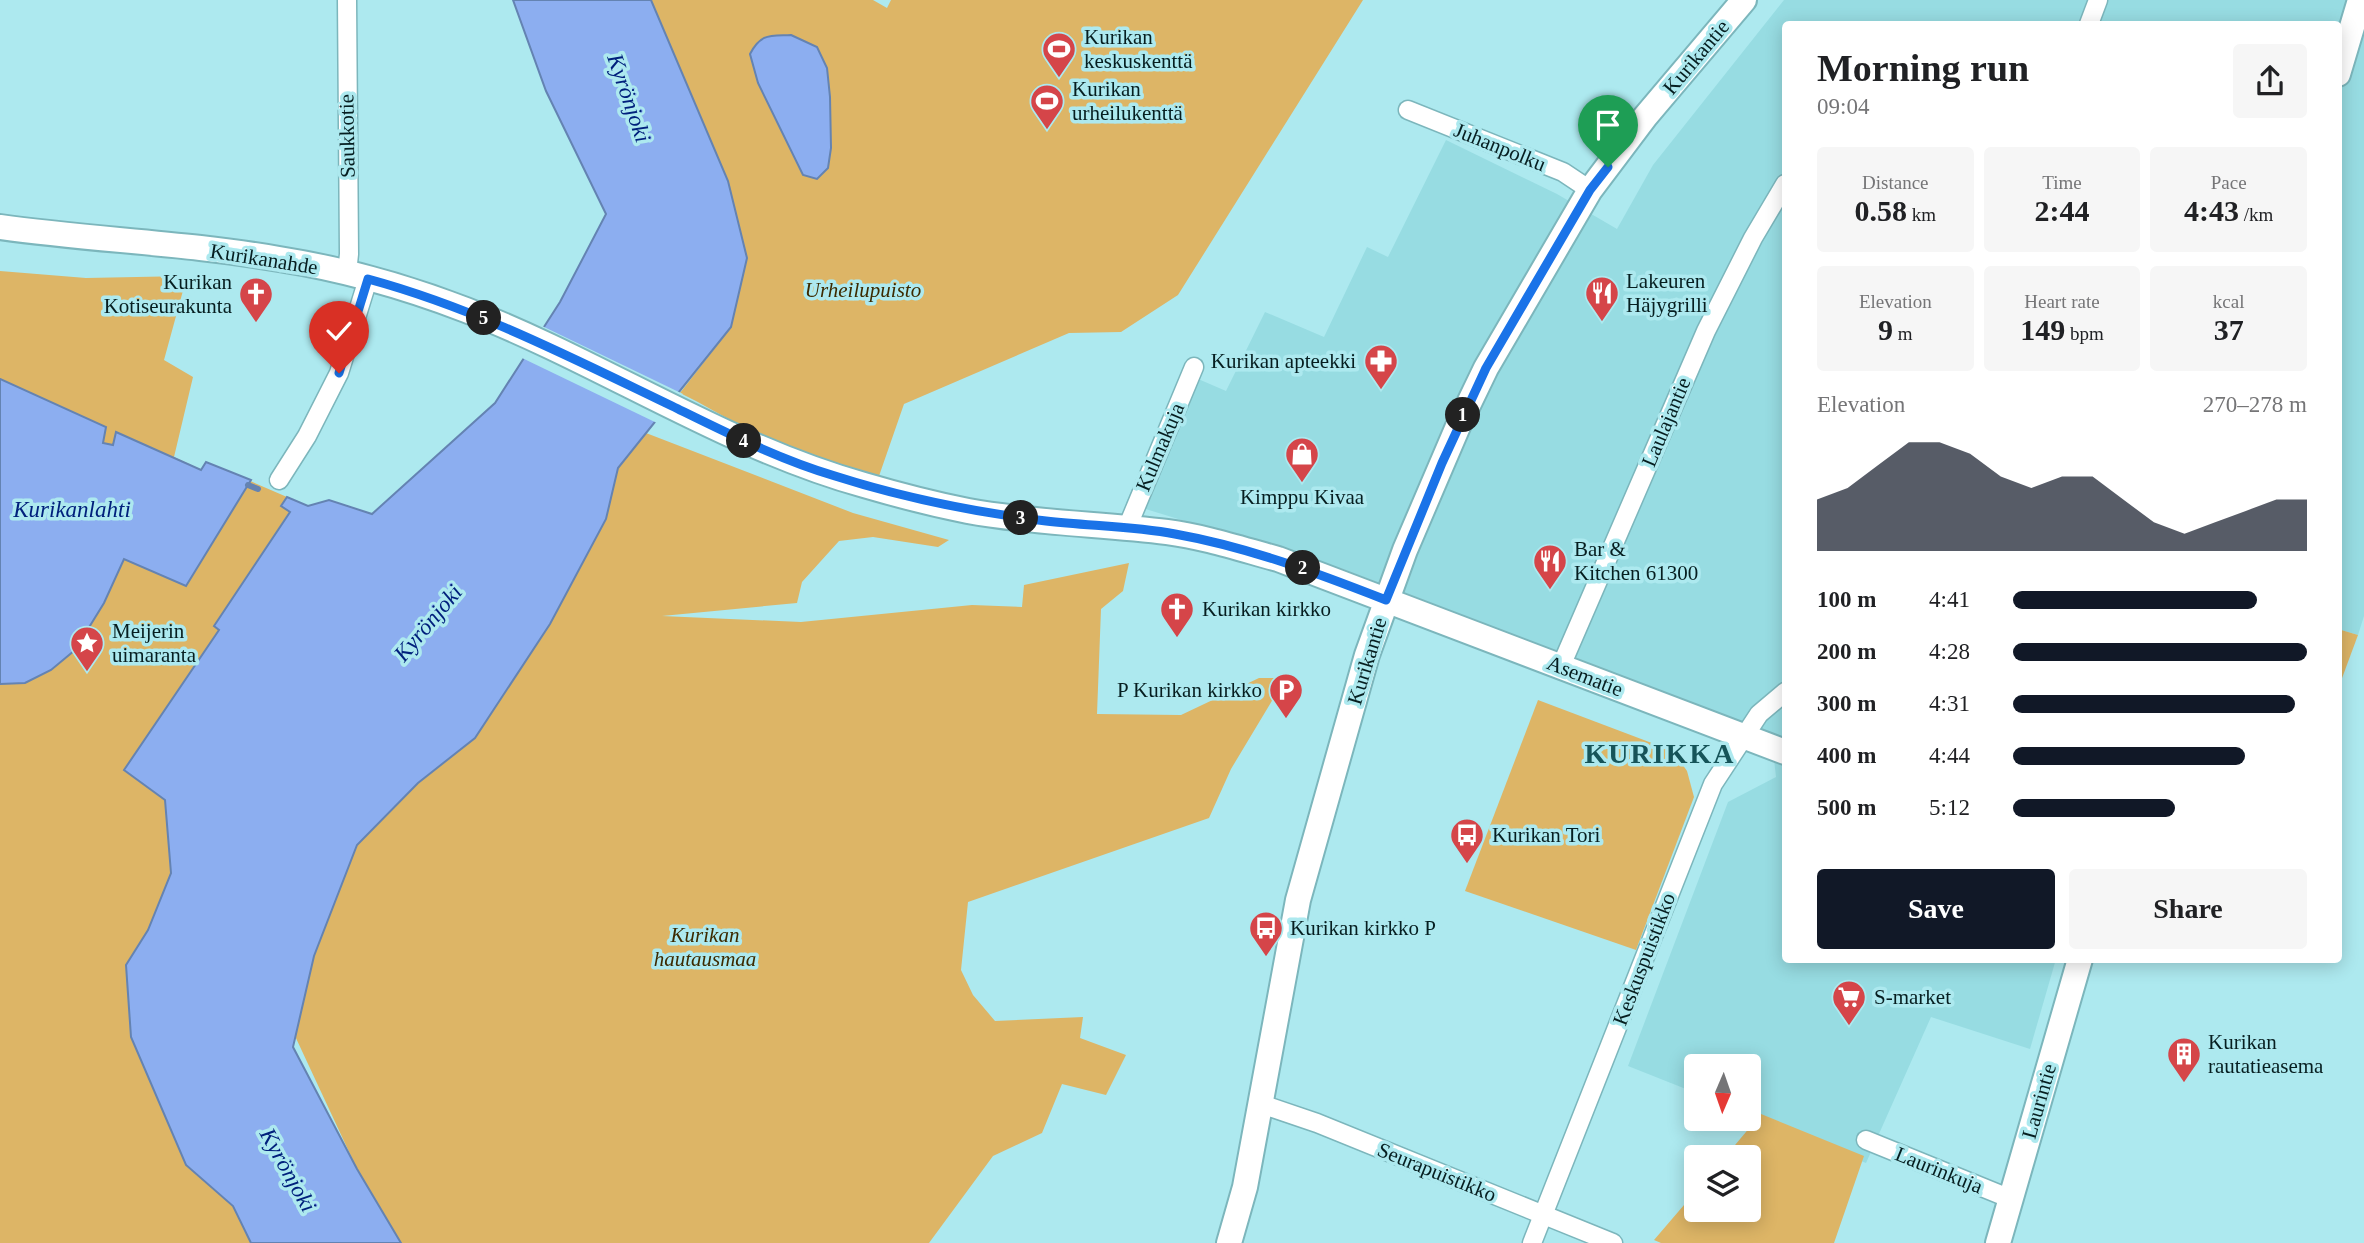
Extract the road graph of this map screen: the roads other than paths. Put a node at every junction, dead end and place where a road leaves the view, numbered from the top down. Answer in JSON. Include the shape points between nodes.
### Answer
{"nodes":[{"id":1,"x":347,"y":0,"type":"edge"},
{"id":2,"x":1744,"y":0,"type":"edge"},
{"id":3,"x":2098,"y":0,"type":"edge"},
{"id":4,"x":2360,"y":0,"type":"edge"},
{"id":5,"x":2090,"y":21,"type":"edge"},
{"id":6,"x":2342,"y":61,"type":"edge"},
{"id":7,"x":1408,"y":110,"type":"dead end"},
{"id":8,"x":1782,"y":189,"type":"edge"},
{"id":9,"x":1590,"y":190,"type":"junction"},
{"id":10,"x":0,"y":227,"type":"edge"},
{"id":11,"x":358,"y":276,"type":"junction"},
{"id":12,"x":1194,"y":367,"type":"dead end"},
{"id":13,"x":279,"y":480,"type":"dead end"},
{"id":14,"x":1127,"y":528,"type":"junction"},
{"id":15,"x":1386,"y":600,"type":"junction"},
{"id":16,"x":1560,"y":666,"type":"junction"},
{"id":17,"x":1782,"y":695,"type":"edge"},
{"id":18,"x":1743,"y":736,"type":"junction"},
{"id":19,"x":1782,"y":751,"type":"edge"},
{"id":20,"x":2079,"y":963,"type":"edge"},
{"id":21,"x":1261,"y":1104,"type":"junction"},
{"id":22,"x":1866,"y":1140,"type":"dead end"},
{"id":23,"x":2011,"y":1199,"type":"junction"},
{"id":24,"x":1544,"y":1215,"type":"junction"},
{"id":25,"x":1229,"y":1243,"type":"edge"},
{"id":26,"x":1532,"y":1243,"type":"edge"},
{"id":27,"x":1613,"y":1243,"type":"edge"},
{"id":28,"x":1998,"y":1243,"type":"edge"}],
"edges":[{"from":1,"to":11,"type":"street","name":"Saukkotie","via":[[349,254]]},
{"from":2,"to":9,"type":"main road","name":"Kurikantie"},
{"from":3,"to":5,"type":"street"},
{"from":4,"to":6,"type":"main road"},
{"from":7,"to":9,"type":"street","name":"Juhanpolku","via":[[1563,172]]},
{"from":8,"to":16,"type":"street","name":"Laulajantie","via":[[1706,331]]},
{"from":9,"to":15,"type":"main road","name":"Kurikantie","via":[[1486,368]]},
{"from":10,"to":11,"type":"main road","name":"Kurikanahde","via":[[278,258]]},
{"from":11,"to":13,"type":"street","name":"Saukkotie","via":[[339,373]]},
{"from":11,"to":14,"type":"main road","name":"Kurikanahde","via":[[519,332],[766,451],[820,472],[968,511]]},
{"from":12,"to":14,"type":"street","name":"Kulmakuja"},
{"from":14,"to":15,"type":"main road","name":"Asematie","via":[[1217,542],[1278,559]]},
{"from":15,"to":16,"type":"main road","name":"Asematie"},
{"from":15,"to":21,"type":"main road","name":"Kurikantie","via":[[1298,900]]},
{"from":16,"to":18,"type":"main road","name":"Asematie"},
{"from":17,"to":18,"type":"street","name":"Keskuspuistikko"},
{"from":18,"to":19,"type":"main road","name":"Asematie"},
{"from":18,"to":24,"type":"street","name":"Keskuspuistikko","via":[[1713,784]]},
{"from":20,"to":23,"type":"main road","name":"Laurintie"},
{"from":21,"to":24,"type":"street","name":"Seurapuistikko"},
{"from":21,"to":25,"type":"main road","name":"Kurikantie"},
{"from":22,"to":23,"type":"street","name":"Laurinkuja"},
{"from":23,"to":28,"type":"main road","name":"Laurintie"},
{"from":24,"to":26,"type":"street","name":"Keskuspuistikko"},
{"from":24,"to":27,"type":"street","name":"Seurapuistikko"}]}
